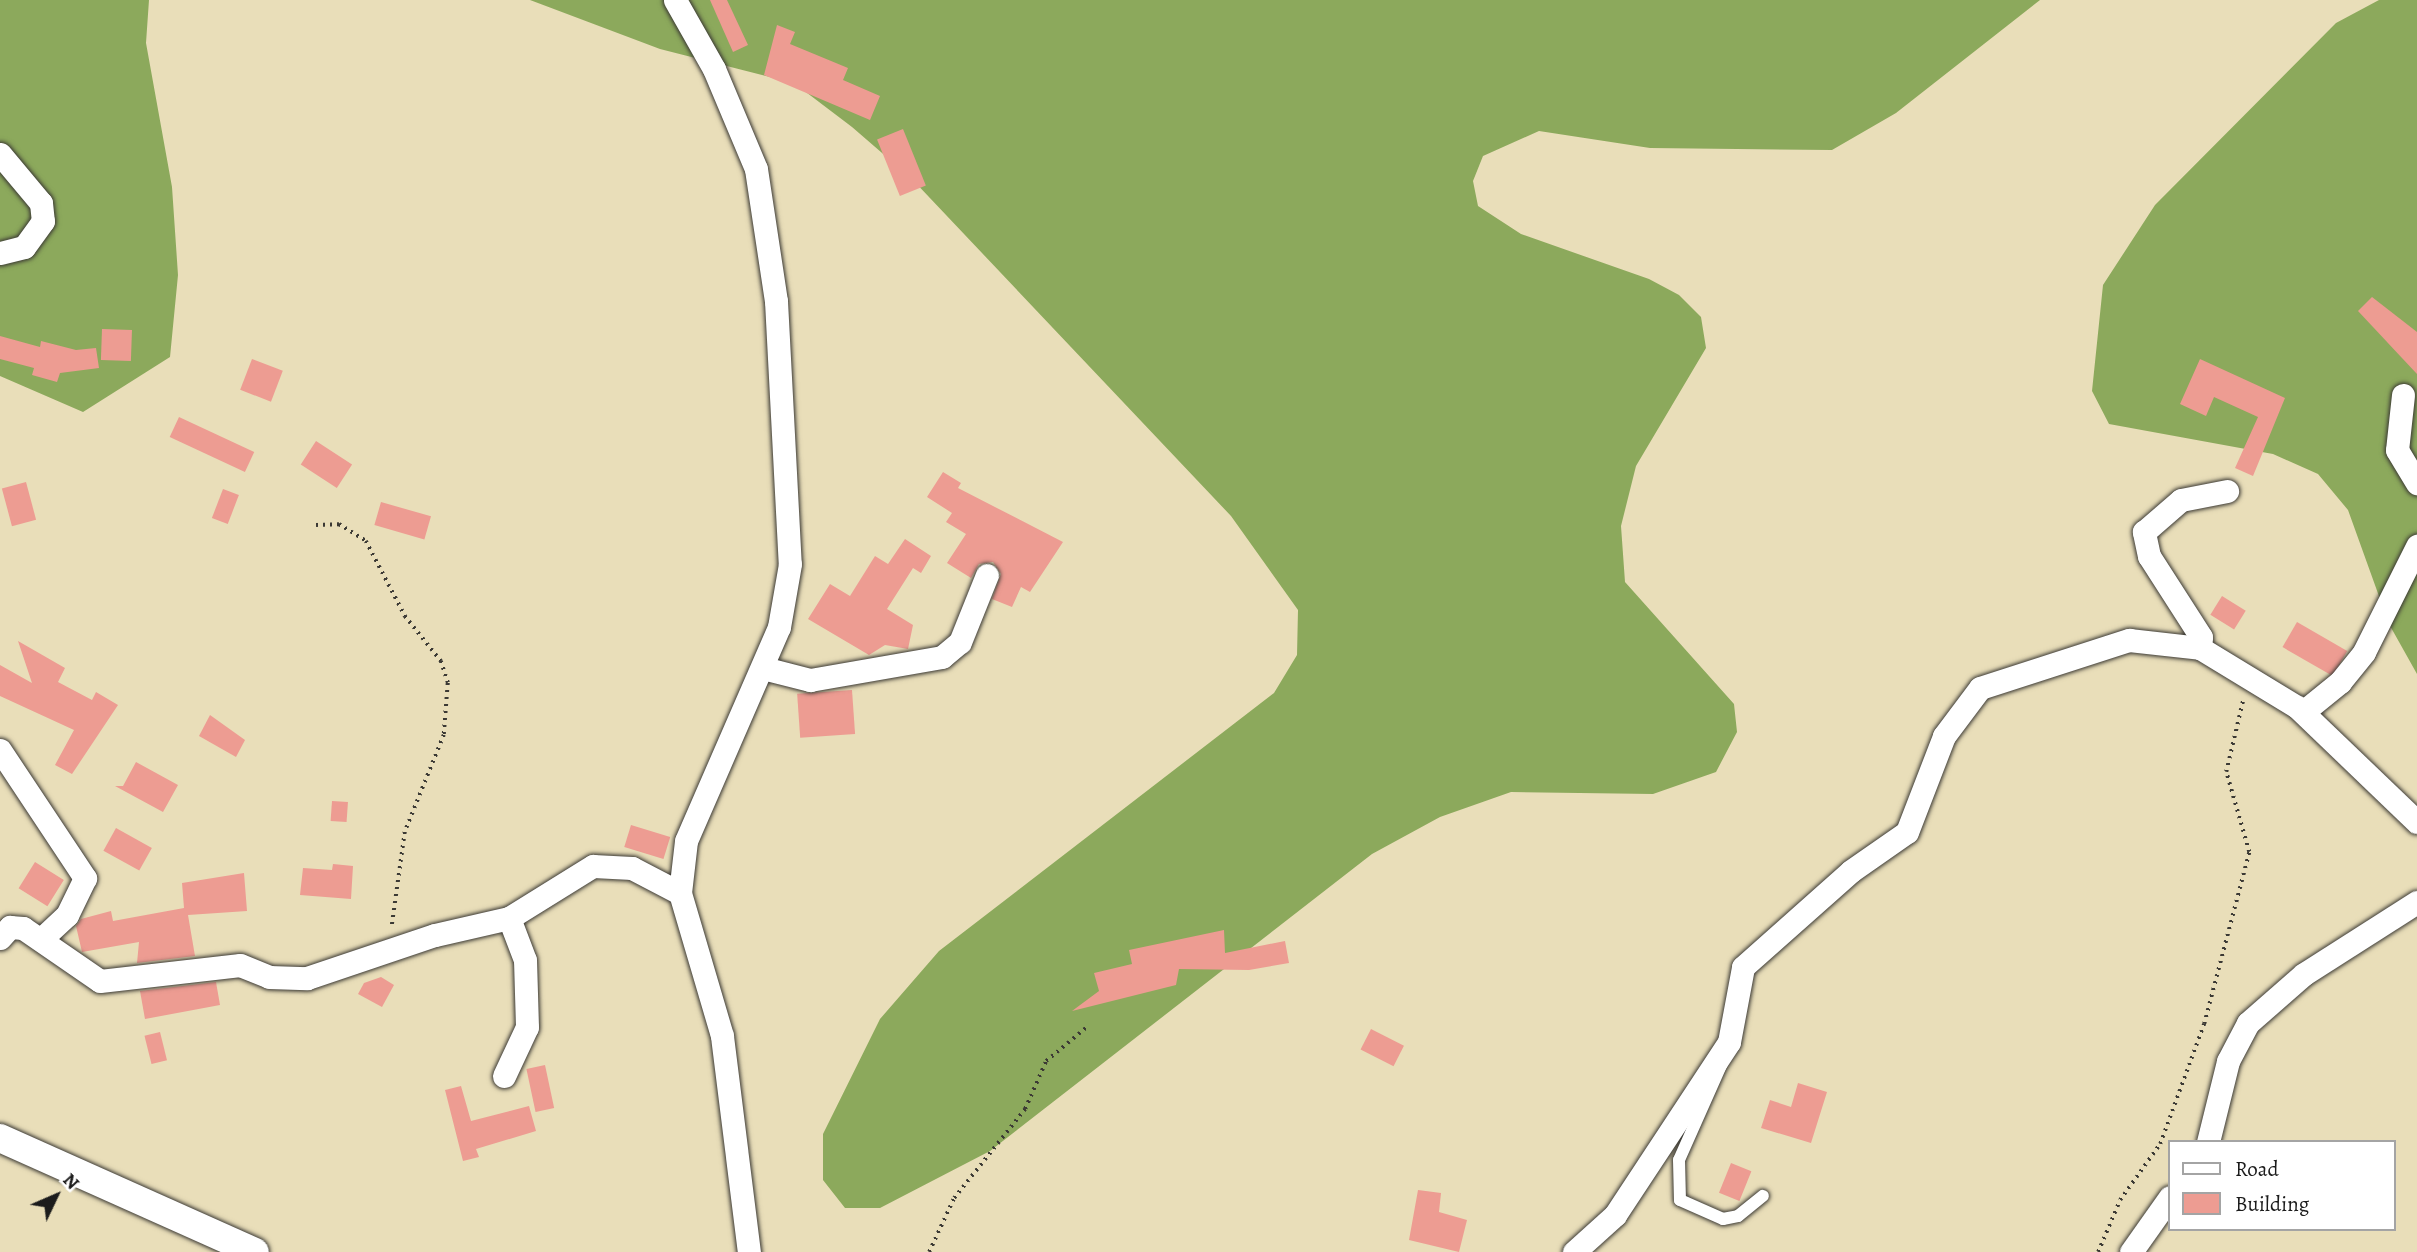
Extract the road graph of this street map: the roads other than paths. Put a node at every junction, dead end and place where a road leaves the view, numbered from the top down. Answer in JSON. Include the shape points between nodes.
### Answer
{"nodes":[{"id":1,"x":675,"y":0,"type":"edge"},
{"id":2,"x":0,"y":155,"type":"edge"},
{"id":3,"x":0,"y":253,"type":"edge"},
{"id":4,"x":2403,"y":395,"type":"dead end"},
{"id":5,"x":2417,"y":483,"type":"edge"},
{"id":6,"x":2227,"y":491,"type":"dead end"},
{"id":7,"x":2417,"y":546,"type":"edge"},
{"id":8,"x":987,"y":575,"type":"dead end"},
{"id":9,"x":2200,"y":648,"type":"junction"},
{"id":10,"x":763,"y":668,"type":"junction"},
{"id":11,"x":2303,"y":712,"type":"junction"},
{"id":12,"x":0,"y":750,"type":"edge"},
{"id":13,"x":2417,"y":822,"type":"edge"},
{"id":14,"x":680,"y":893,"type":"junction"},
{"id":15,"x":2417,"y":902,"type":"edge"},
{"id":16,"x":509,"y":918,"type":"junction"},
{"id":17,"x":0,"y":939,"type":"edge"},
{"id":18,"x":41,"y":939,"type":"junction"},
{"id":19,"x":1721,"y":1055,"type":"junction"},
{"id":20,"x":504,"y":1076,"type":"dead end"},
{"id":21,"x":0,"y":1138,"type":"edge"},
{"id":22,"x":2208,"y":1140,"type":"edge"},
{"id":23,"x":1763,"y":1196,"type":"dead end"},
{"id":24,"x":2168,"y":1200,"type":"edge"},
{"id":25,"x":255,"y":1252,"type":"edge"},
{"id":26,"x":748,"y":1252,"type":"edge"},
{"id":27,"x":1574,"y":1252,"type":"edge"},
{"id":28,"x":2131,"y":1252,"type":"edge"}],
"edges":[{"from":1,"to":10,"type":"street","via":[[714,69],[755,169],[776,302],[790,564],[779,627]]},
{"from":2,"to":3,"type":"street","via":[[41,203],[43,221],[24,247]]},
{"from":4,"to":5,"type":"street","via":[[2397,450]]},
{"from":6,"to":9,"type":"street","via":[[2181,500],[2144,532],[2150,556],[2201,636]]},
{"from":7,"to":11,"type":"street","via":[[2364,652],[2340,682]]},
{"from":8,"to":10,"type":"street","via":[[960,642],[942,657],[810,680]]},
{"from":9,"to":11,"type":"street"},
{"from":9,"to":19,"type":"street","via":[[2129,640],[1980,688],[1944,736],[1907,832],[1851,871],[1743,967],[1734,1029]]},
{"from":10,"to":14,"type":"street","via":[[686,841]]},
{"from":11,"to":13,"type":"street"},
{"from":12,"to":18,"type":"street","via":[[85,878],[68,915]]},
{"from":14,"to":16,"type":"street","via":[[632,868],[593,866]]},
{"from":14,"to":26,"type":"street","via":[[722,1036]]},
{"from":15,"to":22,"type":"street","via":[[2304,974],[2248,1023],[2228,1061]]},
{"from":16,"to":18,"type":"street","via":[[435,935],[307,978],[269,977],[240,965],[107,982],[71,965]]},
{"from":16,"to":20,"type":"street","via":[[525,960],[527,1027]]},
{"from":17,"to":18,"type":"street","via":[[14,927]]},
{"from":19,"to":23,"type":"lane","via":[[1719,1079],[1679,1160],[1676,1186],[1692,1209],[1723,1219],[1738,1216]]},
{"from":19,"to":27,"type":"street","via":[[1615,1215]]},
{"from":21,"to":25,"type":"street"},
{"from":24,"to":28,"type":"street"}]}
